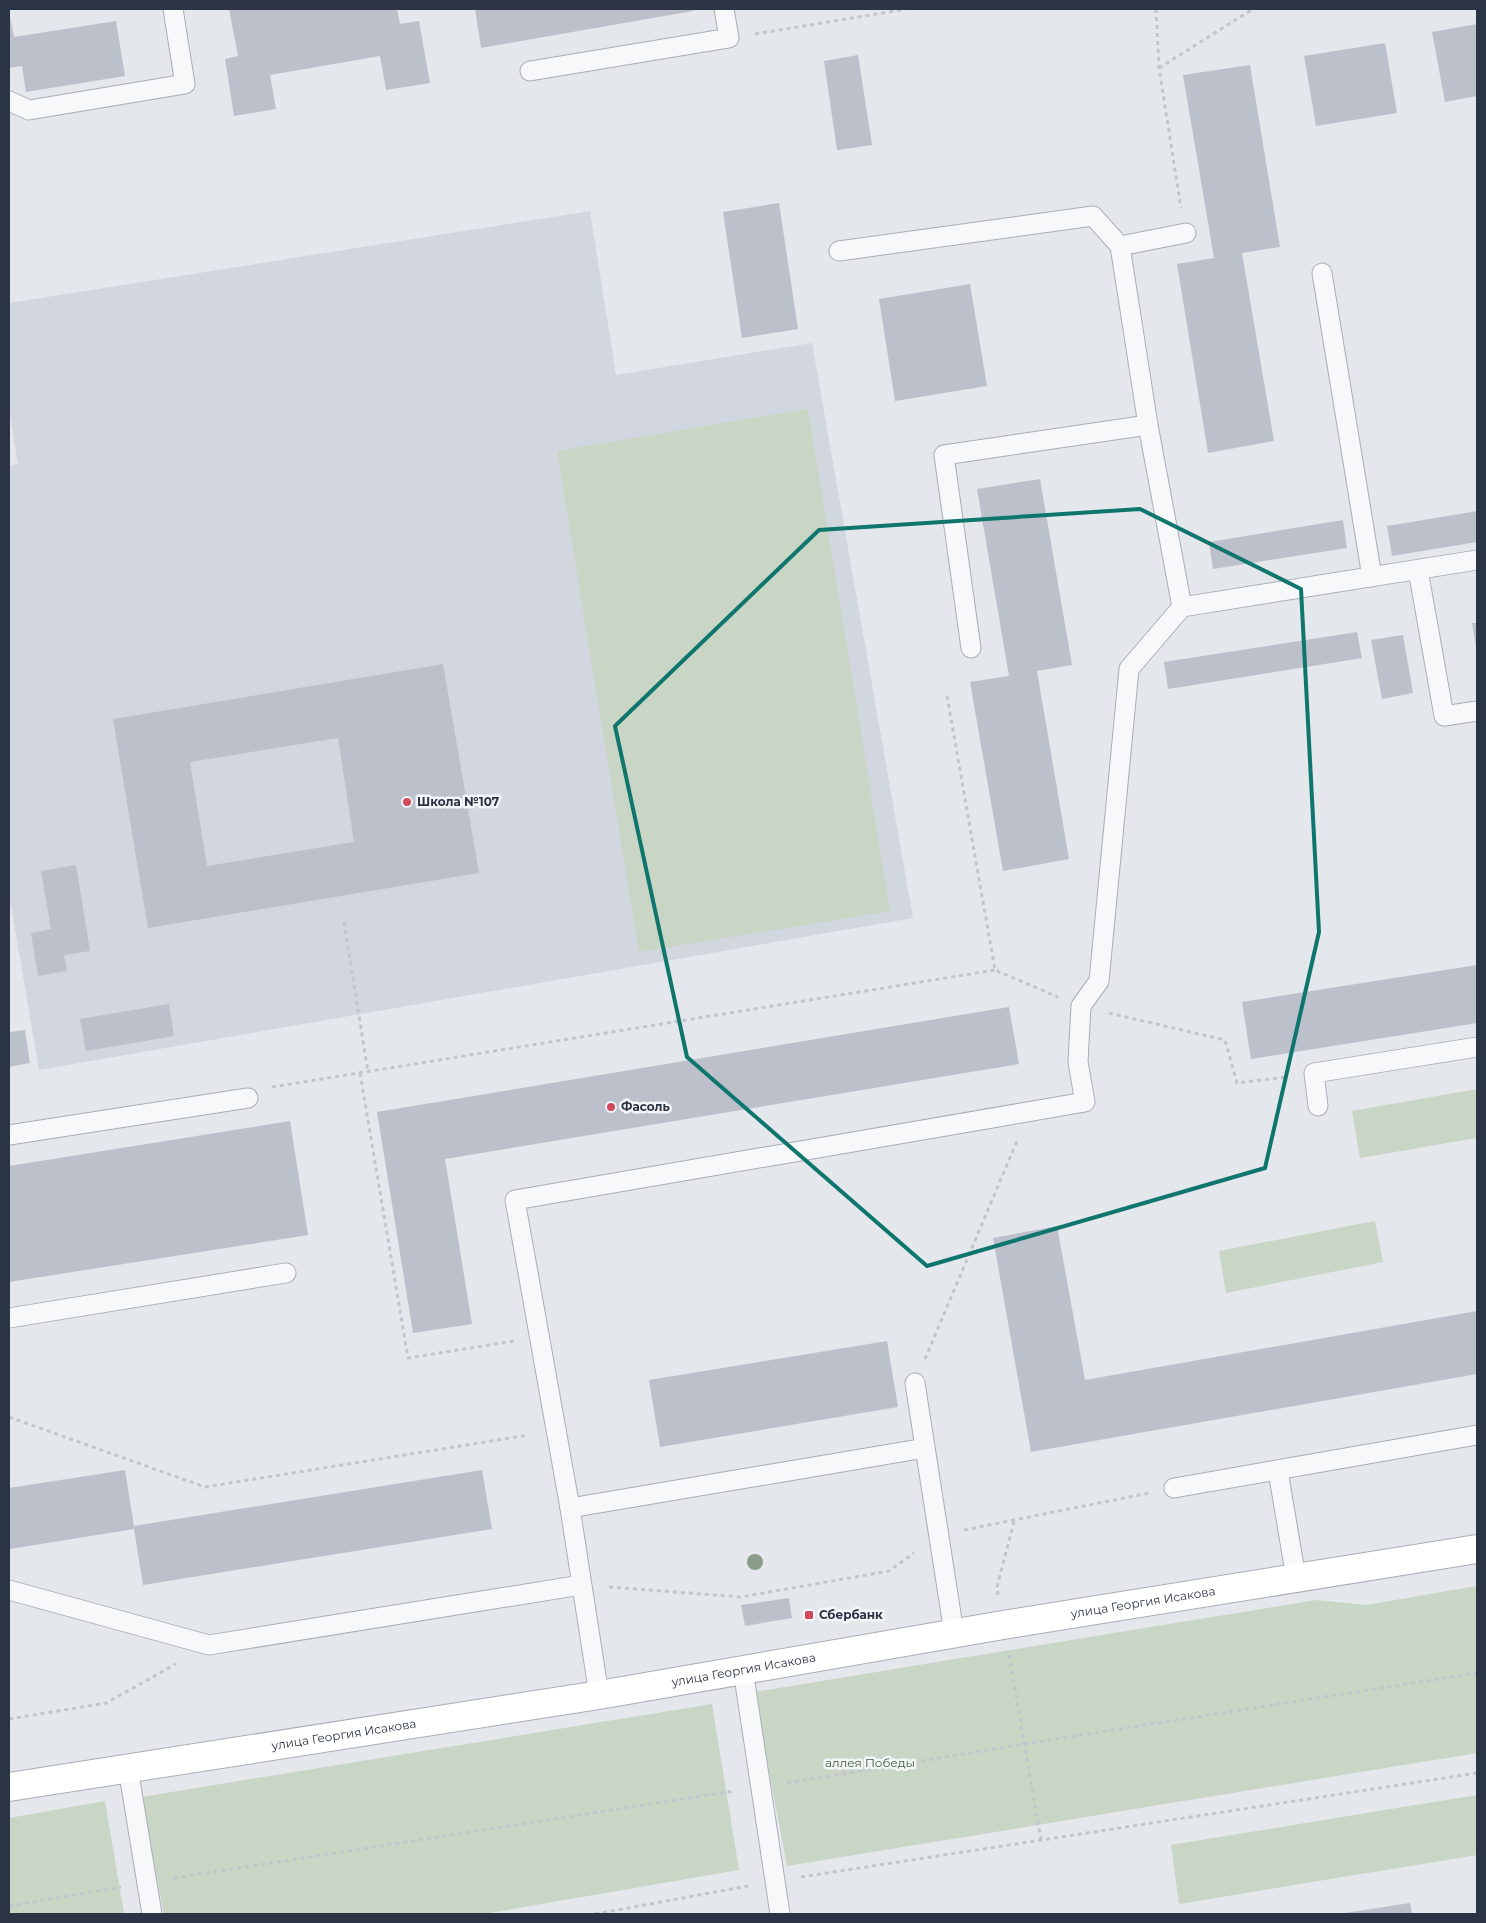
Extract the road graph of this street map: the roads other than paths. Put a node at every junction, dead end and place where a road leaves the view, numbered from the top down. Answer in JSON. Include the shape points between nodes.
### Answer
{"nodes":[{"id":1,"x":173,"y":9,"type":"edge"},
{"id":2,"x":724,"y":9,"type":"edge"},
{"id":3,"x":530,"y":71,"type":"dead end"},
{"id":4,"x":9,"y":101,"type":"edge"},
{"id":5,"x":1186,"y":233,"type":"road end"},
{"id":6,"x":1120,"y":246,"type":"junction"},
{"id":7,"x":839,"y":251,"type":"dead end"},
{"id":8,"x":1322,"y":273,"type":"dead end"},
{"id":9,"x":1148,"y":425,"type":"junction"},
{"id":10,"x":1477,"y":560,"type":"edge"},
{"id":11,"x":1418,"y":570,"type":"junction"},
{"id":12,"x":1372,"y":577,"type":"junction"},
{"id":13,"x":1182,"y":607,"type":"junction"},
{"id":14,"x":971,"y":648,"type":"dead end"},
{"id":15,"x":1477,"y":710,"type":"edge"},
{"id":16,"x":1477,"y":1047,"type":"edge"},
{"id":17,"x":248,"y":1098,"type":"dead end"},
{"id":18,"x":1318,"y":1106,"type":"dead end"},
{"id":19,"x":9,"y":1135,"type":"edge"},
{"id":20,"x":286,"y":1273,"type":"dead end"},
{"id":21,"x":9,"y":1318,"type":"edge"},
{"id":22,"x":915,"y":1383,"type":"road end"},
{"id":23,"x":1477,"y":1435,"type":"edge"},
{"id":24,"x":925,"y":1448,"type":"junction"},
{"id":25,"x":1278,"y":1471,"type":"junction"},
{"id":26,"x":1174,"y":1488,"type":"road end"},
{"id":27,"x":570,"y":1508,"type":"junction"},
{"id":28,"x":1477,"y":1549,"type":"edge"},
{"id":29,"x":1296,"y":1578,"type":"junction"},
{"id":30,"x":581,"y":1585,"type":"junction"},
{"id":31,"x":9,"y":1590,"type":"edge"},
{"id":32,"x":954,"y":1633,"type":"junction"},
{"id":33,"x":743,"y":1670,"type":"junction"},
{"id":34,"x":599,"y":1695,"type":"junction"},
{"id":35,"x":128,"y":1768,"type":"junction"},
{"id":36,"x":9,"y":1787,"type":"edge"},
{"id":37,"x":152,"y":1914,"type":"edge"},
{"id":38,"x":780,"y":1914,"type":"edge"}],
"edges":[{"from":1,"to":4,"type":"lane","via":[[185,84],[29,110]]},
{"from":2,"to":3,"type":"lane","via":[[729,38]]},
{"from":5,"to":6,"type":"lane"},
{"from":6,"to":7,"type":"lane","via":[[1093,216]]},
{"from":6,"to":9,"type":"lane"},
{"from":8,"to":12,"type":"lane"},
{"from":9,"to":13,"type":"lane"},
{"from":9,"to":14,"type":"lane","via":[[944,455]]},
{"from":10,"to":11,"type":"lane"},
{"from":11,"to":12,"type":"lane"},
{"from":11,"to":15,"type":"lane","via":[[1444,716]]},
{"from":12,"to":13,"type":"lane"},
{"from":13,"to":27,"type":"lane","via":[[1129,669],[1099,981],[1081,1006],[1078,1062],[1085,1102],[515,1200]]},
{"from":16,"to":18,"type":"lane","via":[[1314,1073]]},
{"from":17,"to":19,"type":"lane"},
{"from":20,"to":21,"type":"lane"},
{"from":22,"to":24,"type":"lane"},
{"from":23,"to":25,"type":"lane"},
{"from":24,"to":27,"type":"lane"},
{"from":24,"to":32,"type":"lane"},
{"from":25,"to":26,"type":"lane"},
{"from":25,"to":29,"type":"lane"},
{"from":27,"to":30,"type":"lane"},
{"from":28,"to":29,"type":"street","name":"улица Георгия Исакова"},
{"from":29,"to":32,"type":"street","name":"улица Георгия Исакова"},
{"from":30,"to":31,"type":"lane","via":[[209,1645]]},
{"from":30,"to":34,"type":"lane"},
{"from":32,"to":33,"type":"street","name":"улица Георгия Исакова"},
{"from":33,"to":34,"type":"street","name":"улица Георгия Исакова"},
{"from":33,"to":38,"type":"lane"},
{"from":34,"to":35,"type":"street","name":"улица Георгия Исакова"},
{"from":35,"to":36,"type":"street","name":"улица Георгия Исакова"},
{"from":35,"to":37,"type":"lane"}]}
